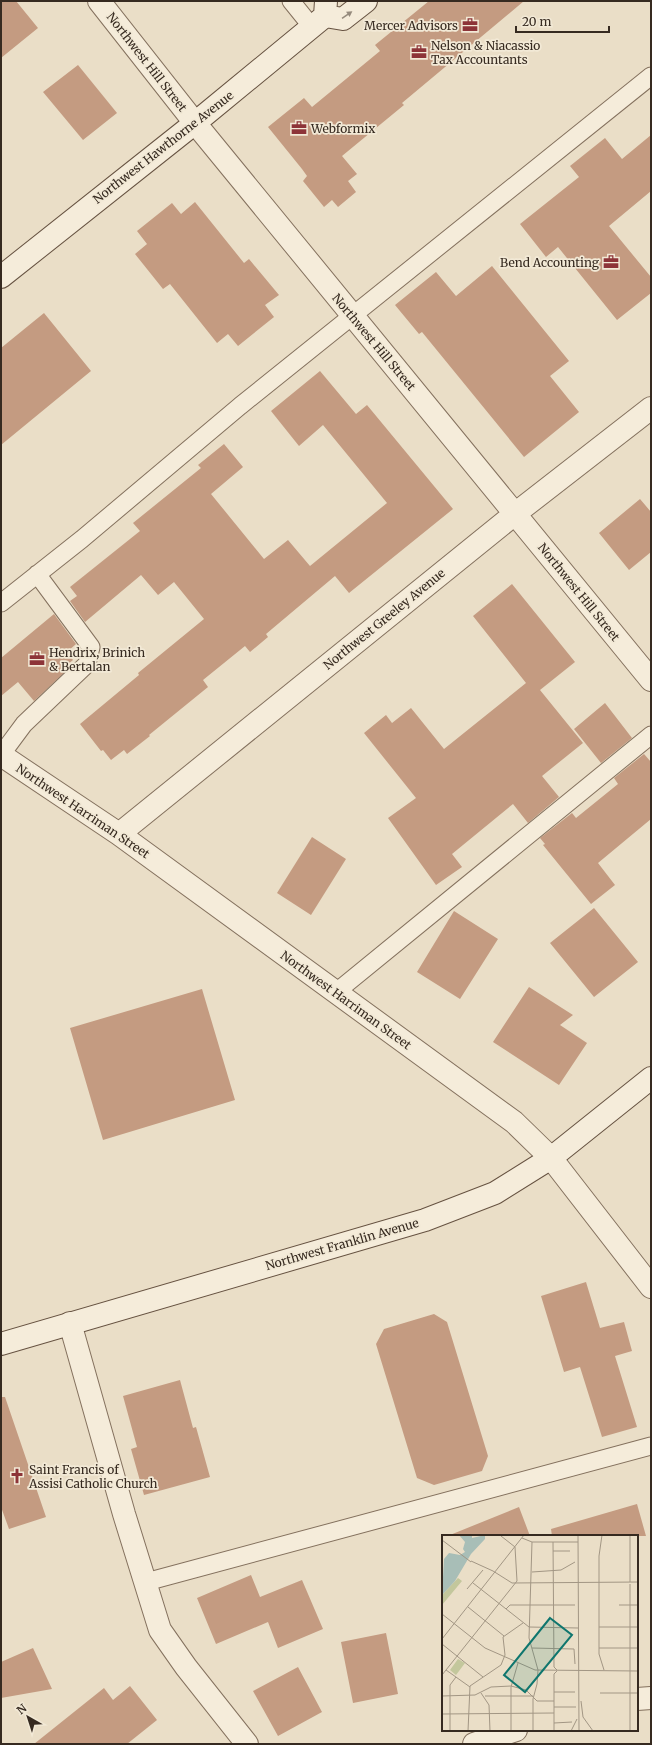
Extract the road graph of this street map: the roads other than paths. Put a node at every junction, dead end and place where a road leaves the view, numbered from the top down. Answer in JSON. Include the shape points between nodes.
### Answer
{"nodes":[{"id":1,"x":291,"y":1,"type":"edge"},
{"id":2,"x":366,"y":1,"type":"edge"},
{"id":3,"x":105,"y":3,"type":"edge"},
{"id":4,"x":321,"y":15,"type":"edge"},
{"id":5,"x":651,"y":76,"type":"edge"},
{"id":6,"x":195,"y":123,"type":"junction"},
{"id":7,"x":1,"y":277,"type":"edge"},
{"id":8,"x":352,"y":316,"type":"junction"},
{"id":9,"x":651,"y":408,"type":"edge"},
{"id":10,"x":516,"y":513,"type":"junction"},
{"id":11,"x":37,"y":574,"type":"junction"},
{"id":12,"x":1,"y":603,"type":"edge"},
{"id":13,"x":651,"y":680,"type":"edge"},
{"id":14,"x":651,"y":735,"type":"edge"},
{"id":15,"x":1,"y":755,"type":"edge"},
{"id":16,"x":120,"y":834,"type":"junction"},
{"id":17,"x":335,"y":993,"type":"junction"},
{"id":18,"x":651,"y":1078,"type":"edge"},
{"id":19,"x":551,"y":1158,"type":"junction"},
{"id":20,"x":651,"y":1287,"type":"edge"},
{"id":21,"x":70,"y":1323,"type":"junction"},
{"id":22,"x":1,"y":1344,"type":"edge"},
{"id":23,"x":651,"y":1446,"type":"edge"},
{"id":24,"x":146,"y":1582,"type":"junction"},
{"id":25,"x":651,"y":1698,"type":"edge"},
{"id":26,"x":638,"y":1699,"type":"edge"},
{"id":27,"x":513,"y":1731,"type":"edge"},
{"id":28,"x":247,"y":1744,"type":"edge"},
{"id":29,"x":474,"y":1744,"type":"edge"}],
"edges":[{"from":1,"to":4,"type":"lane"},
{"from":4,"to":2,"type":"street","one_way":true,"via":[[343,20]]},
{"from":3,"to":6,"type":"street","name":"Northwest Hill Street"},
{"from":4,"to":6,"type":"street","name":"Northwest Hawthorne Avenue"},
{"from":5,"to":8,"type":"lane"},
{"from":6,"to":7,"type":"street","name":"Northwest Hawthorne Avenue"},
{"from":6,"to":8,"type":"street","name":"Northwest Hill Street"},
{"from":8,"to":10,"type":"street","name":"Northwest Hill Street"},
{"from":8,"to":11,"type":"lane"},
{"from":9,"to":10,"type":"street","name":"Northwest Greeley Avenue"},
{"from":10,"to":13,"type":"street","name":"Northwest Hill Street"},
{"from":10,"to":16,"type":"street","name":"Northwest Greeley Avenue"},
{"from":11,"to":12,"type":"lane"},
{"from":11,"to":15,"type":"lane","via":[[91,647],[87,664],[24,724]]},
{"from":14,"to":17,"type":"lane"},
{"from":15,"to":16,"type":"street","name":"Northwest Harriman Street"},
{"from":16,"to":17,"type":"street","name":"Northwest Harriman Street"},
{"from":17,"to":19,"type":"street","name":"Northwest Harriman Street","via":[[514,1122]]},
{"from":18,"to":19,"type":"street","name":"Northwest Franklin Avenue"},
{"from":19,"to":20,"type":"street","name":"Northwest Harriman Street"},
{"from":19,"to":21,"type":"street","name":"Northwest Franklin Avenue","via":[[495,1193],[425,1220]]},
{"from":21,"to":22,"type":"street","name":"Northwest Franklin Avenue"},
{"from":21,"to":24,"type":"street"},
{"from":23,"to":24,"type":"lane"},
{"from":24,"to":28,"type":"street","via":[[160,1630]]},
{"from":25,"to":26,"type":"street"},
{"from":27,"to":29,"type":"street"}]}
